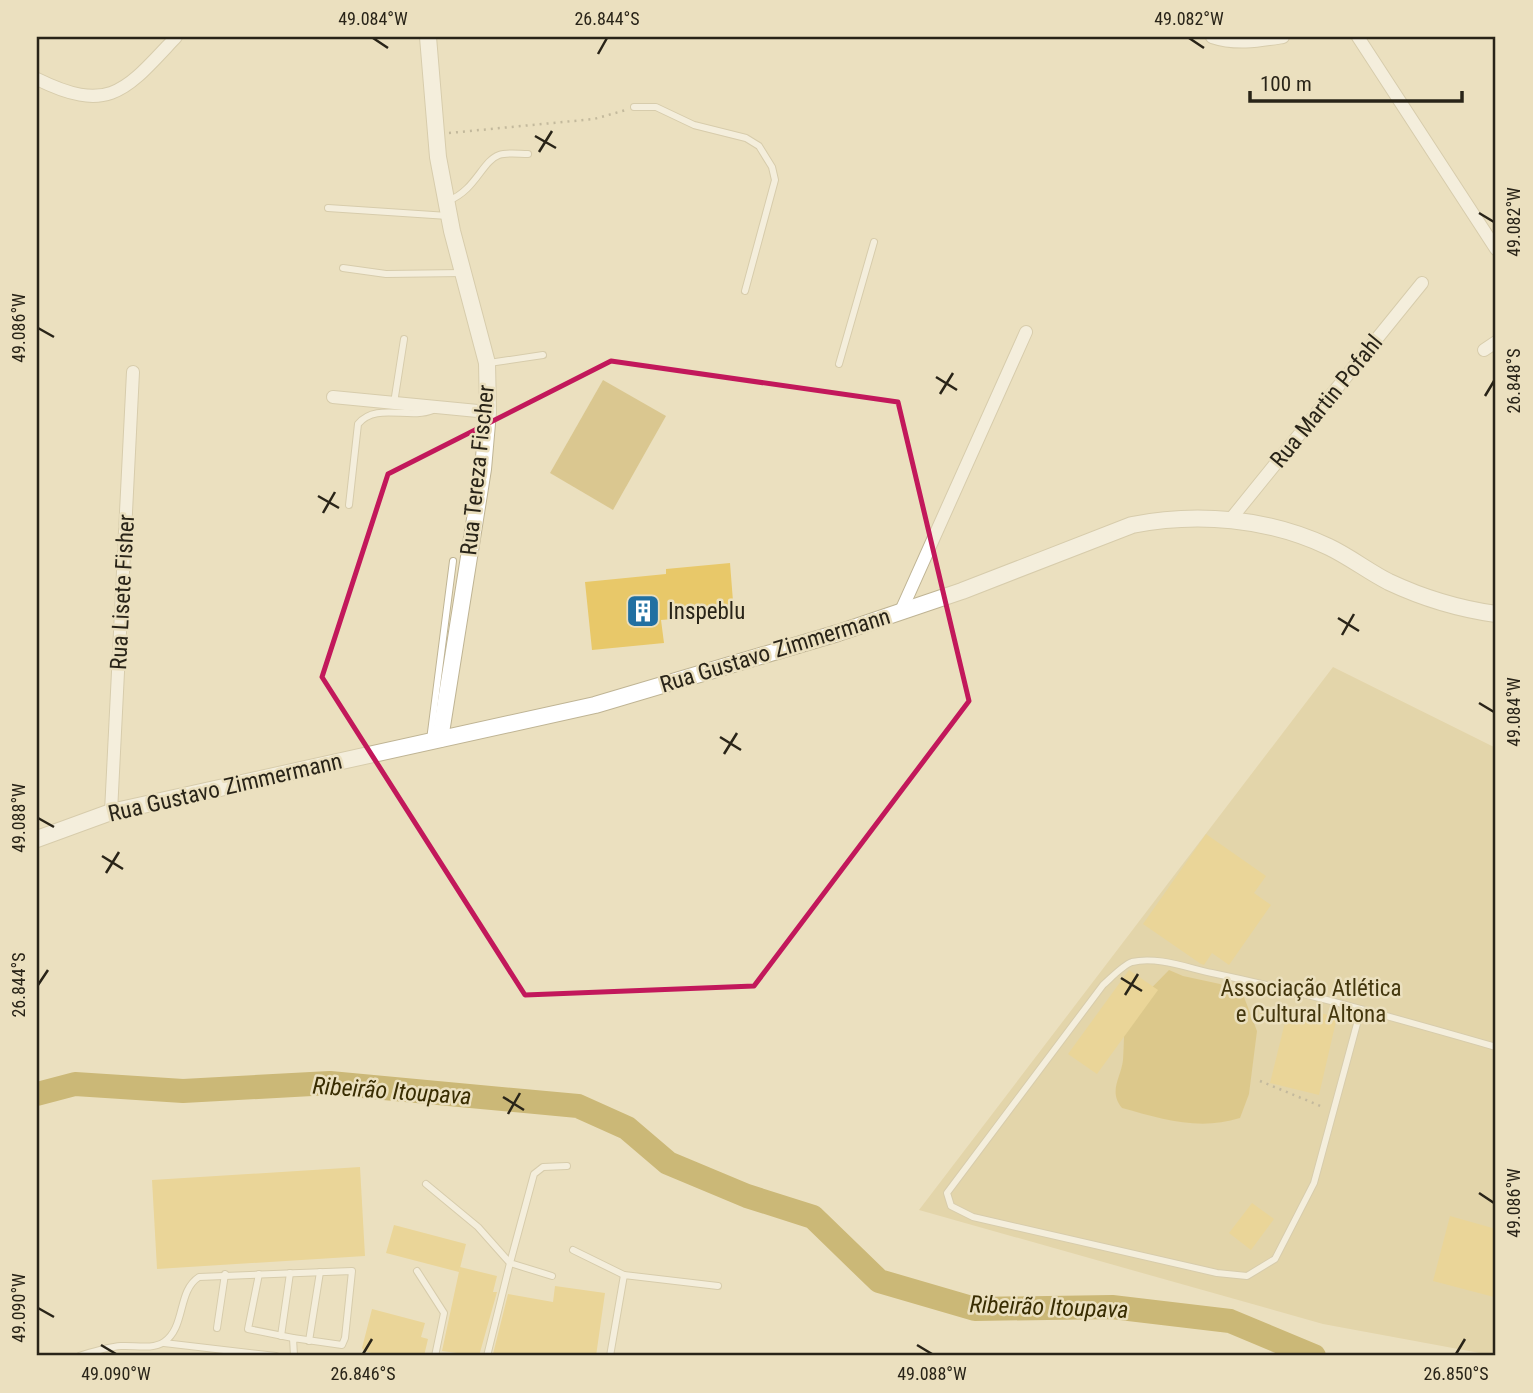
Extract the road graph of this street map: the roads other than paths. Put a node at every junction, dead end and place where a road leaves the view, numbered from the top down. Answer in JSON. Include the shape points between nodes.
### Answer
{"nodes":[{"id":1,"x":176,"y":37,"type":"edge"},
{"id":2,"x":428,"y":37,"type":"edge"},
{"id":3,"x":1212,"y":37,"type":"edge"},
{"id":4,"x":1283,"y":37,"type":"edge"},
{"id":5,"x":1358,"y":37,"type":"edge"},
{"id":6,"x":37,"y":79,"type":"edge"},
{"id":7,"x":634,"y":107,"type":"road end"},
{"id":8,"x":528,"y":154,"type":"dead end"},
{"id":9,"x":328,"y":208,"type":"dead end"},
{"id":10,"x":448,"y":209,"type":"junction"},
{"id":11,"x":874,"y":242,"type":"dead end"},
{"id":12,"x":1496,"y":249,"type":"edge"},
{"id":13,"x":343,"y":268,"type":"dead end"},
{"id":14,"x":463,"y":273,"type":"junction"},
{"id":15,"x":1422,"y":283,"type":"dead end"},
{"id":16,"x":744,"y":291,"type":"dead end"},
{"id":17,"x":1026,"y":332,"type":"dead end"},
{"id":18,"x":404,"y":339,"type":"dead end"},
{"id":19,"x":1496,"y":342,"type":"edge"},
{"id":20,"x":1484,"y":350,"type":"dead end"},
{"id":21,"x":543,"y":355,"type":"dead end"},
{"id":22,"x":487,"y":363,"type":"junction"},
{"id":23,"x":839,"y":364,"type":"dead end"},
{"id":24,"x":133,"y":372,"type":"dead end"},
{"id":25,"x":333,"y":397,"type":"dead end"},
{"id":26,"x":394,"y":403,"type":"junction"},
{"id":27,"x":438,"y":407,"type":"junction"},
{"id":28,"x":488,"y":412,"type":"junction"},
{"id":29,"x":349,"y":505,"type":"dead end"},
{"id":30,"x":1230,"y":520,"type":"junction"},
{"id":31,"x":453,"y":561,"type":"dead end"},
{"id":32,"x":901,"y":611,"type":"junction"},
{"id":33,"x":1496,"y":614,"type":"edge"},
{"id":34,"x":435,"y":740,"type":"junction"},
{"id":35,"x":111,"y":811,"type":"junction"},
{"id":36,"x":37,"y":839,"type":"edge"},
{"id":37,"x":1361,"y":1009,"type":"junction"},
{"id":38,"x":1496,"y":1047,"type":"edge"},
{"id":39,"x":567,"y":1166,"type":"dead end"},
{"id":40,"x":426,"y":1184,"type":"dead end"},
{"id":41,"x":573,"y":1250,"type":"dead end"},
{"id":42,"x":510,"y":1263,"type":"junction"},
{"id":43,"x":416,"y":1271,"type":"dead end"},
{"id":44,"x":320,"y":1272,"type":"junction"},
{"id":45,"x":290,"y":1273,"type":"junction"},
{"id":46,"x":225,"y":1274,"type":"junction"},
{"id":47,"x":259,"y":1274,"type":"junction"},
{"id":48,"x":624,"y":1275,"type":"junction"},
{"id":49,"x":552,"y":1276,"type":"dead end"},
{"id":50,"x":719,"y":1286,"type":"dead end"},
{"id":51,"x":217,"y":1328,"type":"dead end"},
{"id":52,"x":281,"y":1336,"type":"junction"},
{"id":53,"x":293,"y":1338,"type":"junction"},
{"id":54,"x":309,"y":1341,"type":"junction"},
{"id":55,"x":164,"y":1343,"type":"junction"},
{"id":56,"x":79,"y":1356,"type":"edge"},
{"id":57,"x":276,"y":1356,"type":"edge"},
{"id":58,"x":294,"y":1356,"type":"edge"},
{"id":59,"x":435,"y":1356,"type":"edge"},
{"id":60,"x":487,"y":1356,"type":"edge"},
{"id":61,"x":610,"y":1356,"type":"edge"}],
"edges":[{"from":1,"to":6,"type":"street","via":[[124,89],[102,97],[64,93]]},
{"from":2,"to":10,"type":"street","name":"Rua Tereza Fischer","via":[[435,134]]},
{"from":3,"to":4,"type":"street","via":[[1251,43]]},
{"from":5,"to":12,"type":"street"},
{"from":7,"to":16,"type":"lane","via":[[656,107],[694,125],[746,138],[759,146],[772,167],[775,180]]},
{"from":8,"to":10,"type":"lane","via":[[493,158],[468,192]]},
{"from":9,"to":10,"type":"lane"},
{"from":10,"to":14,"type":"street","name":"Rua Tereza Fischer"},
{"from":11,"to":23,"type":"lane"},
{"from":13,"to":14,"type":"lane","via":[[386,274]]},
{"from":14,"to":22,"type":"street","name":"Rua Tereza Fischer"},
{"from":15,"to":30,"type":"street","name":"Rua Martin Pofahl"},
{"from":17,"to":32,"type":"street"},
{"from":18,"to":26,"type":"lane"},
{"from":19,"to":20,"type":"street"},
{"from":21,"to":22,"type":"lane"},
{"from":22,"to":28,"type":"street","name":"Rua Tereza Fischer"},
{"from":24,"to":35,"type":"street","name":"Rua Lisete Fisher"},
{"from":25,"to":26,"type":"street"},
{"from":26,"to":27,"type":"street"},
{"from":27,"to":28,"type":"street"},
{"from":27,"to":29,"type":"lane","via":[[425,413],[372,412],[363,417],[358,424]]},
{"from":28,"to":34,"type":"street","name":"Rua Tereza Fischer","via":[[483,470]]},
{"from":30,"to":32,"type":"street","name":"Rua Gustavo Zimmermann","via":[[1186,518],[1132,525]]},
{"from":30,"to":33,"type":"street","name":"Rua Gustavo Zimmermann","via":[[1329,547],[1389,582],[1436,601]]},
{"from":31,"to":34,"type":"lane"},
{"from":32,"to":34,"type":"street","name":"Rua Gustavo Zimmermann","via":[[595,705]]},
{"from":34,"to":35,"type":"street","name":"Rua Gustavo Zimmermann"},
{"from":35,"to":36,"type":"street","name":"Rua Gustavo Zimmermann"},
{"from":37,"to":37,"type":"lane","via":[[1158,961],[1131,962],[1103,985],[947,1193],[951,1206],[973,1217],[1247,1276],[1275,1259],[1309,1194]]},
{"from":37,"to":38,"type":"lane"},
{"from":39,"to":42,"type":"lane","via":[[543,1167],[534,1174]]},
{"from":40,"to":42,"type":"lane","via":[[478,1227]]},
{"from":41,"to":48,"type":"lane"},
{"from":42,"to":49,"type":"lane"},
{"from":42,"to":60,"type":"lane"},
{"from":43,"to":59,"type":"lane","via":[[444,1312]]},
{"from":44,"to":45,"type":"lane"},
{"from":44,"to":54,"type":"lane"},
{"from":44,"to":54,"type":"lane","via":[[352,1272],[345,1338],[340,1346]]},
{"from":45,"to":47,"type":"lane"},
{"from":45,"to":52,"type":"lane"},
{"from":46,"to":47,"type":"lane"},
{"from":46,"to":51,"type":"lane"},
{"from":46,"to":55,"type":"lane","via":[[191,1282],[172,1334]]},
{"from":47,"to":52,"type":"lane","via":[[248,1329]]},
{"from":48,"to":50,"type":"lane"},
{"from":48,"to":61,"type":"lane"},
{"from":52,"to":53,"type":"lane"},
{"from":53,"to":54,"type":"lane"},
{"from":53,"to":58,"type":"lane"},
{"from":55,"to":56,"type":"lane","via":[[121,1346]]},
{"from":55,"to":57,"type":"lane"}]}
